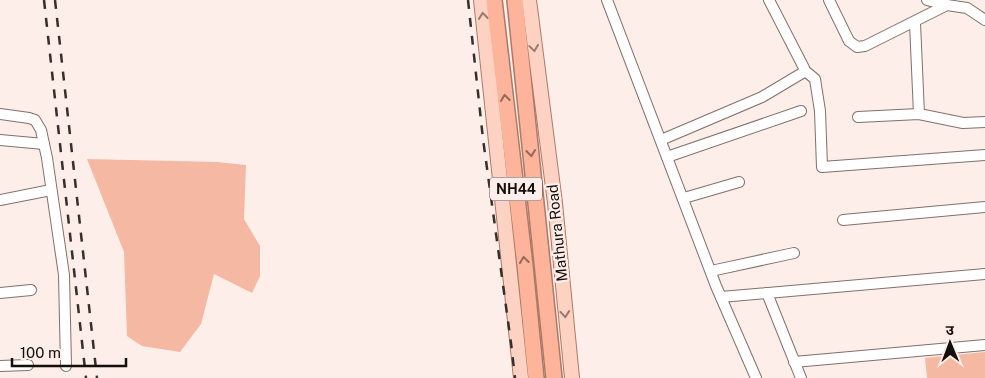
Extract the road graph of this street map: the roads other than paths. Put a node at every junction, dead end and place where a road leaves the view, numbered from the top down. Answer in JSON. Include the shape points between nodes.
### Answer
{"nodes":[{"id":1,"x":481,"y":0,"type":"edge"},
{"id":2,"x":494,"y":0,"type":"edge"},
{"id":3,"x":515,"y":0,"type":"edge"},
{"id":4,"x":529,"y":0,"type":"edge"},
{"id":5,"x":608,"y":0,"type":"edge"},
{"id":6,"x":769,"y":0,"type":"edge"},
{"id":7,"x":829,"y":0,"type":"edge"},
{"id":8,"x":927,"y":0,"type":"edge"},
{"id":9,"x":947,"y":5,"type":"junction"},
{"id":10,"x":985,"y":20,"type":"edge"},
{"id":11,"x":915,"y":23,"type":"junction"},
{"id":12,"x":804,"y":70,"type":"junction"},
{"id":13,"x":801,"y":111,"type":"dead end"},
{"id":14,"x":0,"y":114,"type":"edge"},
{"id":15,"x":919,"y":114,"type":"junction"},
{"id":16,"x":858,"y":117,"type":"dead end"},
{"id":17,"x":985,"y":122,"type":"edge"},
{"id":18,"x":0,"y":140,"type":"edge"},
{"id":19,"x":661,"y":140,"type":"junction"},
{"id":20,"x":44,"y":144,"type":"junction"},
{"id":21,"x":985,"y":156,"type":"edge"},
{"id":22,"x":668,"y":157,"type":"junction"},
{"id":23,"x":739,"y":182,"type":"dead end"},
{"id":24,"x":51,"y":190,"type":"junction"},
{"id":25,"x":684,"y":198,"type":"junction"},
{"id":26,"x":0,"y":200,"type":"edge"},
{"id":27,"x":985,"y":208,"type":"edge"},
{"id":28,"x":843,"y":220,"type":"dead end"},
{"id":29,"x":794,"y":253,"type":"dead end"},
{"id":30,"x":711,"y":271,"type":"junction"},
{"id":31,"x":985,"y":274,"type":"edge"},
{"id":32,"x":31,"y":290,"type":"dead end"},
{"id":33,"x":0,"y":293,"type":"edge"},
{"id":34,"x":767,"y":293,"type":"junction"},
{"id":35,"x":721,"y":297,"type":"junction"},
{"id":36,"x":985,"y":344,"type":"edge"},
{"id":37,"x":794,"y":362,"type":"junction"},
{"id":38,"x":28,"y":365,"type":"dead end"},
{"id":39,"x":0,"y":366,"type":"edge"},
{"id":40,"x":66,"y":366,"type":"dead end"},
{"id":41,"x":521,"y":378,"type":"edge"},
{"id":42,"x":536,"y":378,"type":"edge"},
{"id":43,"x":554,"y":378,"type":"edge"},
{"id":44,"x":572,"y":378,"type":"edge"},
{"id":45,"x":756,"y":378,"type":"edge"},
{"id":46,"x":801,"y":378,"type":"edge"}],
"edges":[{"from":41,"to":1,"type":"main road","one_way":true},
{"from":42,"to":2,"type":"highway","number":"NH44","one_way":true},
{"from":3,"to":43,"type":"highway","name":"Mathura Road","number":"NH44","one_way":true},
{"from":4,"to":44,"type":"main road","name":"Mathura Road","one_way":true,"via":[[555,203]]},
{"from":5,"to":19,"type":"street"},
{"from":6,"to":12,"type":"street"},
{"from":7,"to":11,"type":"street","via":[[849,40],[857,47]]},
{"from":8,"to":9,"type":"street"},
{"from":9,"to":10,"type":"street","via":[[967,8]]},
{"from":9,"to":11,"type":"street"},
{"from":11,"to":15,"type":"street"},
{"from":12,"to":19,"type":"street","via":[[762,97]]},
{"from":12,"to":21,"type":"street","via":[[815,79],[820,110],[822,167]]},
{"from":13,"to":22,"type":"street"},
{"from":14,"to":20,"type":"street","via":[[35,120]]},
{"from":15,"to":16,"type":"street"},
{"from":15,"to":17,"type":"street","via":[[963,123]]},
{"from":18,"to":20,"type":"street"},
{"from":19,"to":22,"type":"street"},
{"from":20,"to":24,"type":"street"},
{"from":22,"to":25,"type":"street"},
{"from":23,"to":25,"type":"street"},
{"from":24,"to":26,"type":"street"},
{"from":24,"to":40,"type":"street","via":[[64,285]]},
{"from":25,"to":30,"type":"street"},
{"from":27,"to":28,"type":"street"},
{"from":29,"to":30,"type":"street"},
{"from":30,"to":35,"type":"street"},
{"from":31,"to":34,"type":"street"},
{"from":32,"to":33,"type":"street"},
{"from":34,"to":35,"type":"street"},
{"from":34,"to":37,"type":"street"},
{"from":35,"to":45,"type":"street"},
{"from":36,"to":37,"type":"street"},
{"from":37,"to":46,"type":"street"},
{"from":38,"to":39,"type":"street"}]}
